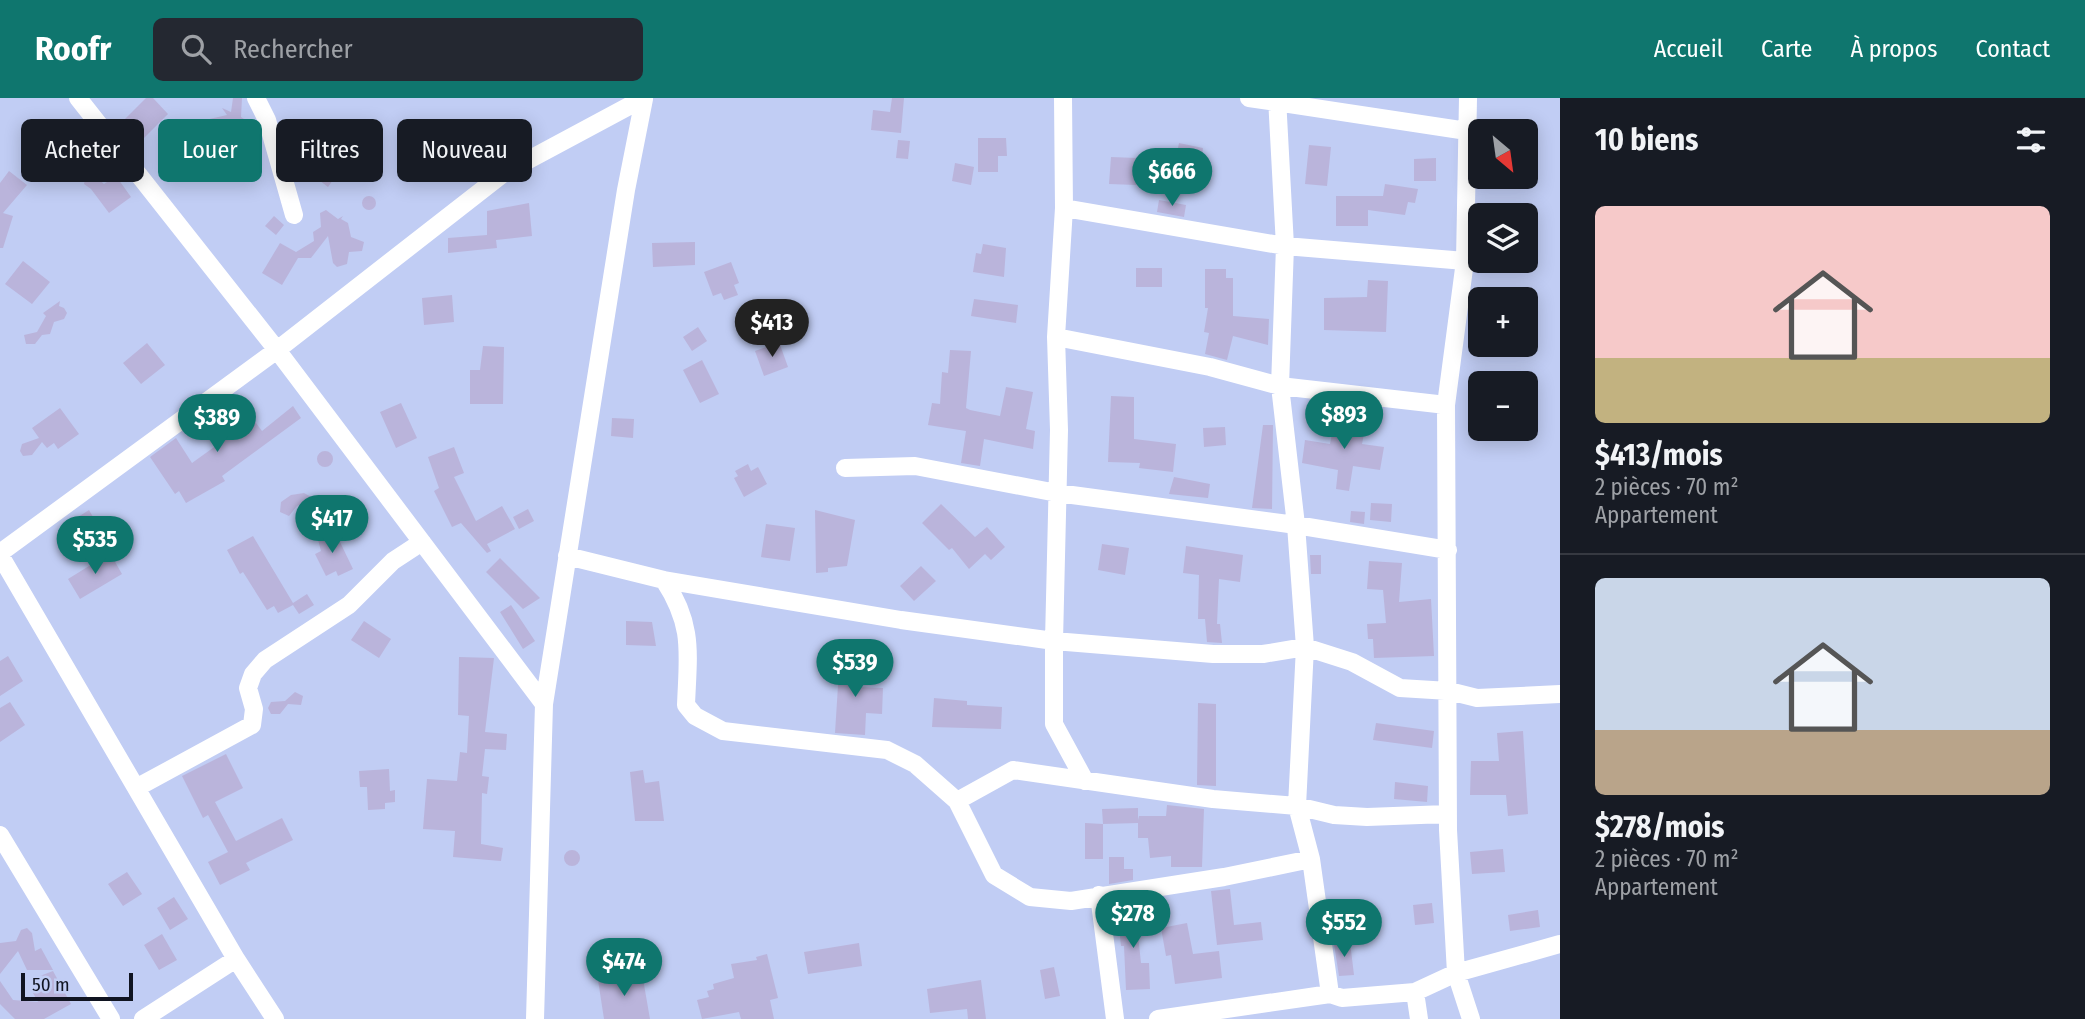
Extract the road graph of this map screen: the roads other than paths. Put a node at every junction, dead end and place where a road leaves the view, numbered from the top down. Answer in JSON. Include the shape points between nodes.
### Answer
{"nodes":[{"id":1,"x":78,"y":98,"type":"edge"},
{"id":2,"x":256,"y":98,"type":"edge"},
{"id":3,"x":644,"y":98,"type":"edge"},
{"id":4,"x":1063,"y":98,"type":"edge"},
{"id":5,"x":1249,"y":98,"type":"edge"},
{"id":6,"x":1468,"y":98,"type":"edge"},
{"id":7,"x":1277,"y":101,"type":"edge"},
{"id":8,"x":1467,"y":131,"type":"junction"},
{"id":9,"x":1064,"y":208,"type":"junction"},
{"id":10,"x":294,"y":215,"type":"dead end"},
{"id":11,"x":1285,"y":246,"type":"junction"},
{"id":12,"x":1465,"y":261,"type":"junction"},
{"id":13,"x":1056,"y":337,"type":"junction"},
{"id":14,"x":277,"y":350,"type":"junction"},
{"id":15,"x":1280,"y":386,"type":"junction"},
{"id":16,"x":1446,"y":405,"type":"junction"},
{"id":17,"x":845,"y":468,"type":"dead end"},
{"id":18,"x":1057,"y":493,"type":"junction"},
{"id":19,"x":1296,"y":525,"type":"junction"},
{"id":20,"x":422,"y":542,"type":"junction"},
{"id":21,"x":1448,"y":550,"type":"junction"},
{"id":22,"x":0,"y":554,"type":"edge"},
{"id":23,"x":567,"y":556,"type":"junction"},
{"id":24,"x":664,"y":580,"type":"junction"},
{"id":25,"x":1054,"y":641,"type":"junction"},
{"id":26,"x":1305,"y":647,"type":"junction"},
{"id":27,"x":1449,"y":691,"type":"junction"},
{"id":28,"x":1560,"y":694,"type":"edge"},
{"id":29,"x":544,"y":704,"type":"junction"},
{"id":30,"x":1085,"y":781,"type":"junction"},
{"id":31,"x":136,"y":788,"type":"junction"},
{"id":32,"x":957,"y":802,"type":"junction"},
{"id":33,"x":1297,"y":806,"type":"junction"},
{"id":34,"x":1447,"y":814,"type":"junction"},
{"id":35,"x":0,"y":835,"type":"edge"},
{"id":36,"x":1311,"y":859,"type":"junction"},
{"id":37,"x":1099,"y":895,"type":"junction"},
{"id":38,"x":1560,"y":944,"type":"edge"},
{"id":39,"x":236,"y":959,"type":"junction"},
{"id":40,"x":1456,"y":973,"type":"junction"},
{"id":41,"x":1415,"y":992,"type":"junction"},
{"id":42,"x":1330,"y":994,"type":"junction"},
{"id":43,"x":111,"y":1019,"type":"edge"},
{"id":44,"x":144,"y":1019,"type":"edge"},
{"id":45,"x":275,"y":1019,"type":"edge"},
{"id":46,"x":535,"y":1019,"type":"edge"},
{"id":47,"x":1115,"y":1019,"type":"edge"},
{"id":48,"x":1158,"y":1019,"type":"edge"},
{"id":49,"x":1419,"y":1019,"type":"edge"},
{"id":50,"x":1471,"y":1019,"type":"edge"}],
"edges":[{"from":1,"to":14,"type":"street"},
{"from":2,"to":10,"type":"street","via":[[267,120]]},
{"from":3,"to":14,"type":"street","via":[[504,173]]},
{"from":3,"to":23,"type":"street"},
{"from":4,"to":9,"type":"street"},
{"from":5,"to":7,"type":"street"},
{"from":6,"to":8,"type":"street"},
{"from":7,"to":8,"type":"street"},
{"from":7,"to":11,"type":"street"},
{"from":8,"to":12,"type":"street"},
{"from":9,"to":11,"type":"street"},
{"from":9,"to":13,"type":"street"},
{"from":11,"to":12,"type":"street"},
{"from":11,"to":15,"type":"street"},
{"from":12,"to":16,"type":"street"},
{"from":13,"to":15,"type":"street","via":[[1210,367]]},
{"from":13,"to":18,"type":"street"},
{"from":14,"to":20,"type":"street"},
{"from":14,"to":22,"type":"street"},
{"from":15,"to":16,"type":"street"},
{"from":15,"to":19,"type":"street"},
{"from":16,"to":21,"type":"street"},
{"from":17,"to":18,"type":"street","via":[[915,466]]},
{"from":18,"to":19,"type":"street"},
{"from":18,"to":25,"type":"street"},
{"from":19,"to":21,"type":"street"},
{"from":19,"to":26,"type":"street"},
{"from":20,"to":29,"type":"street"},
{"from":20,"to":31,"type":"street","via":[[393,561],[349,605],[265,660],[248,688],[254,709],[252,725]]},
{"from":21,"to":27,"type":"street"},
{"from":22,"to":31,"type":"street"},
{"from":23,"to":24,"type":"street"},
{"from":23,"to":29,"type":"street"},
{"from":24,"to":25,"type":"street"},
{"from":24,"to":32,"type":"street","via":[[686,621],[690,656],[686,705],[695,716],[723,731],[887,750],[915,764]]},
{"from":25,"to":26,"type":"street","via":[[1213,654],[1264,654]]},
{"from":25,"to":30,"type":"street","via":[[1055,724]]},
{"from":26,"to":27,"type":"street","via":[[1352,662],[1401,688]]},
{"from":26,"to":33,"type":"street"},
{"from":27,"to":28,"type":"street","via":[[1477,698]]},
{"from":27,"to":34,"type":"street"},
{"from":29,"to":46,"type":"street"},
{"from":30,"to":32,"type":"street","via":[[1013,770]]},
{"from":30,"to":33,"type":"street"},
{"from":31,"to":39,"type":"street"},
{"from":32,"to":37,"type":"street","via":[[994,874],[1030,897],[1071,901]]},
{"from":33,"to":34,"type":"street","via":[[1367,817]]},
{"from":33,"to":36,"type":"street"},
{"from":34,"to":40,"type":"street"},
{"from":35,"to":43,"type":"street"},
{"from":36,"to":37,"type":"street"},
{"from":36,"to":42,"type":"street"},
{"from":37,"to":47,"type":"street"},
{"from":38,"to":40,"type":"street"},
{"from":39,"to":44,"type":"street"},
{"from":39,"to":45,"type":"street"},
{"from":40,"to":41,"type":"street"},
{"from":40,"to":50,"type":"street"},
{"from":41,"to":42,"type":"street","via":[[1342,998]]},
{"from":41,"to":49,"type":"street"},
{"from":42,"to":48,"type":"street"}]}
